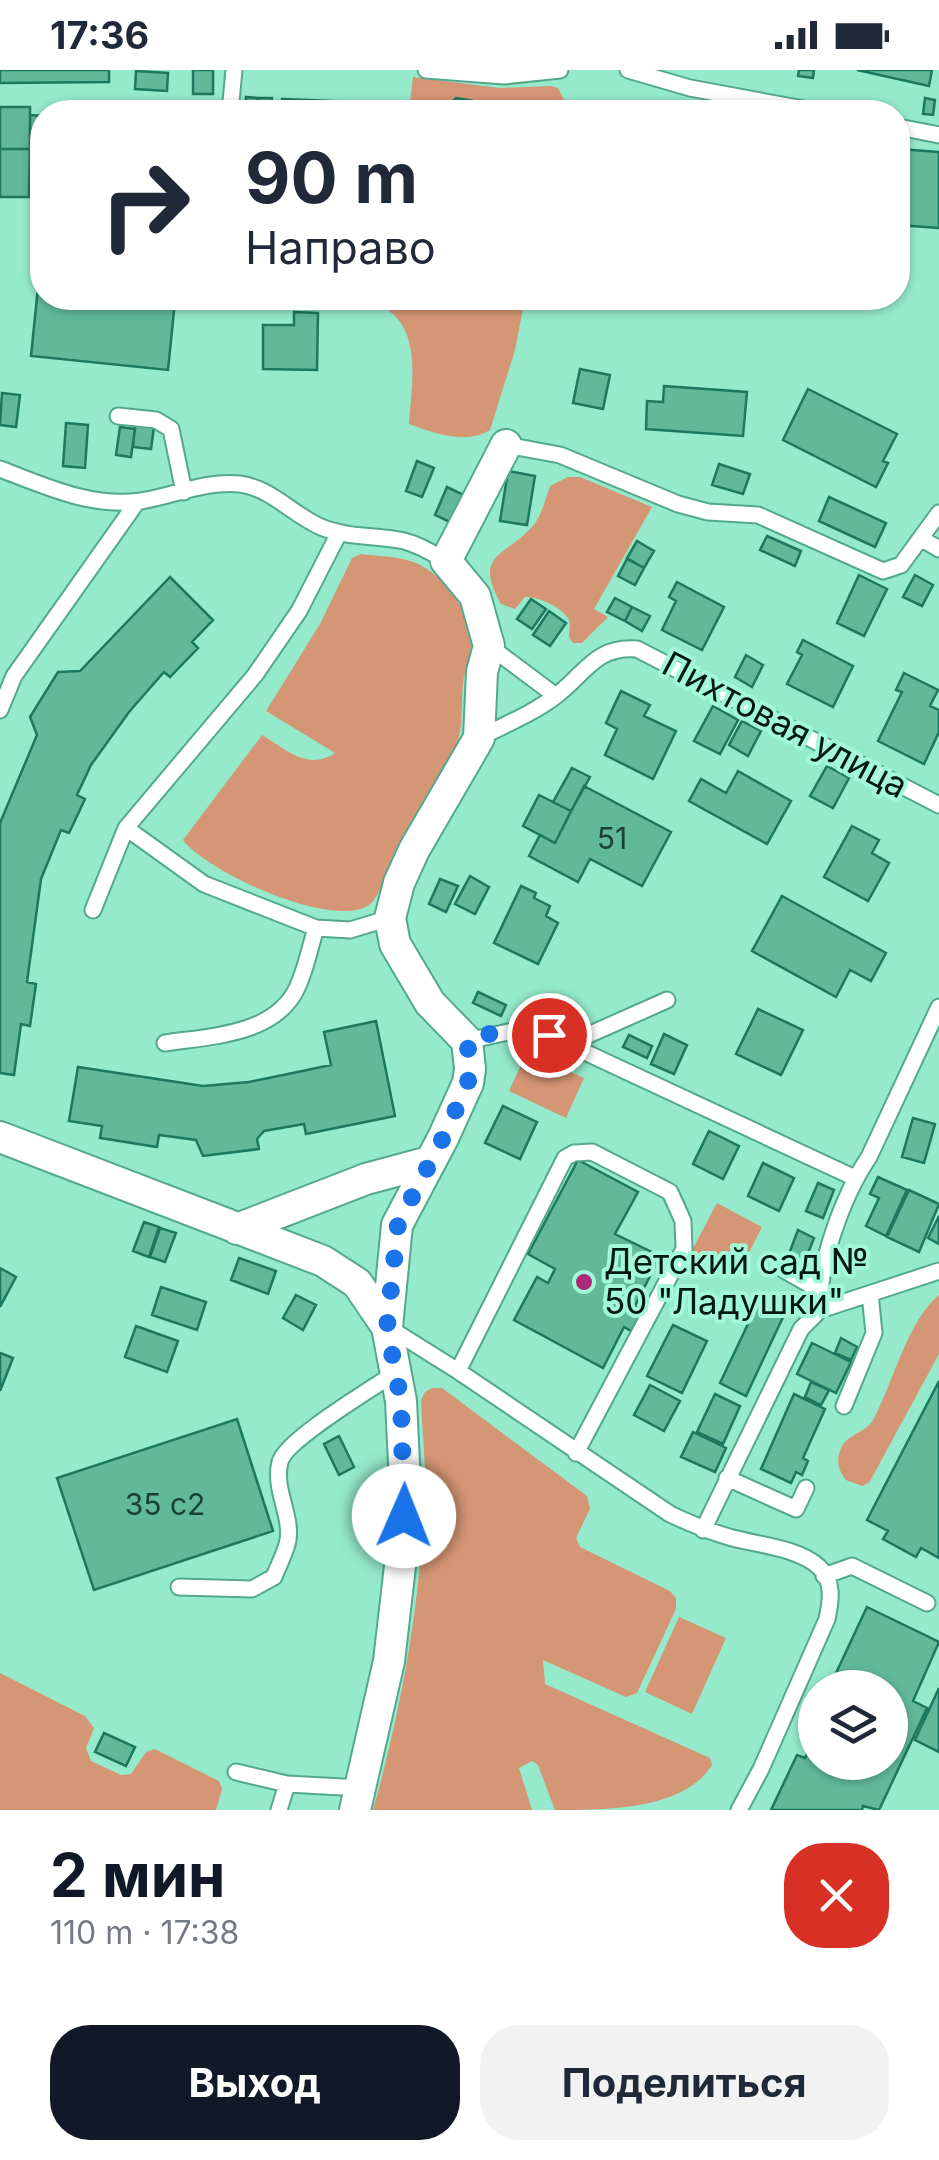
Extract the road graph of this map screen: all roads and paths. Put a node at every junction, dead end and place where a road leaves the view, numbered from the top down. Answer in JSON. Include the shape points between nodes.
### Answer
{"nodes":[{"id":1,"x":234,"y":70,"type":"edge"},
{"id":2,"x":426,"y":70,"type":"edge"},
{"id":3,"x":560,"y":70,"type":"edge"},
{"id":4,"x":628,"y":70,"type":"edge"},
{"id":5,"x":231,"y":100,"type":"edge"},
{"id":6,"x":755,"y":100,"type":"edge"},
{"id":7,"x":910,"y":129,"type":"edge"},
{"id":8,"x":939,"y":134,"type":"edge"},
{"id":9,"x":118,"y":416,"type":"dead end"},
{"id":10,"x":506,"y":445,"type":"joint"},
{"id":11,"x":0,"y":469,"type":"edge"},
{"id":12,"x":184,"y":492,"type":"junction"},
{"id":13,"x":137,"y":502,"type":"junction"},
{"id":14,"x":939,"y":513,"type":"edge"},
{"id":15,"x":339,"y":533,"type":"junction"},
{"id":16,"x":922,"y":539,"type":"junction"},
{"id":17,"x":939,"y":549,"type":"edge"},
{"id":18,"x":446,"y":561,"type":"junction"},
{"id":19,"x":488,"y":646,"type":"junction"},
{"id":20,"x":556,"y":696,"type":"junction"},
{"id":21,"x":0,"y":710,"type":"edge"},
{"id":22,"x":478,"y":738,"type":"junction"},
{"id":23,"x":939,"y":805,"type":"edge"},
{"id":24,"x":126,"y":828,"type":"junction"},
{"id":25,"x":93,"y":910,"type":"dead end"},
{"id":26,"x":390,"y":918,"type":"junction"},
{"id":27,"x":316,"y":928,"type":"junction"},
{"id":28,"x":667,"y":1000,"type":"dead end"},
{"id":29,"x":939,"y":1008,"type":"edge"},
{"id":30,"x":466,"y":1041,"type":"junction"},
{"id":31,"x":166,"y":1043,"type":"dead end"},
{"id":32,"x":568,"y":1044,"type":"junction"},
{"id":33,"x":0,"y":1136,"type":"edge"},
{"id":34,"x":429,"y":1162,"type":"junction"},
{"id":35,"x":855,"y":1178,"type":"junction"},
{"id":36,"x":237,"y":1228,"type":"junction"},
{"id":37,"x":784,"y":1270,"type":"dead end"},
{"id":38,"x":939,"y":1271,"type":"edge"},
{"id":39,"x":819,"y":1290,"type":"junction"},
{"id":40,"x":870,"y":1294,"type":"junction"},
{"id":41,"x":820,"y":1310,"type":"junction"},
{"id":42,"x":387,"y":1327,"type":"junction"},
{"id":43,"x":458,"y":1371,"type":"junction"},
{"id":44,"x":398,"y":1372,"type":"junction"},
{"id":45,"x":844,"y":1406,"type":"dead end"},
{"id":46,"x":576,"y":1453,"type":"junction"},
{"id":47,"x":727,"y":1478,"type":"junction"},
{"id":48,"x":806,"y":1488,"type":"dead end"},
{"id":49,"x":703,"y":1530,"type":"junction"},
{"id":50,"x":824,"y":1576,"type":"junction"},
{"id":51,"x":180,"y":1587,"type":"dead end"},
{"id":52,"x":927,"y":1603,"type":"dead end"},
{"id":53,"x":236,"y":1772,"type":"dead end"},
{"id":54,"x":287,"y":1784,"type":"junction"},
{"id":55,"x":358,"y":1799,"type":"edge"},
{"id":56,"x":279,"y":1810,"type":"edge"},
{"id":57,"x":739,"y":1810,"type":"edge"}],
"edges":[{"from":1,"to":5,"type":"lane"},
{"from":2,"to":3,"type":"lane","via":[[504,76]]},
{"from":4,"to":6,"type":"lane"},
{"from":7,"to":8,"type":"lane"},
{"from":9,"to":12,"type":"lane","via":[[156,420],[170,429]]},
{"from":10,"to":16,"type":"lane","via":[[560,455],[678,504],[758,516],[883,571],[901,565]]},
{"from":10,"to":18,"type":"street"},
{"from":11,"to":13,"type":"lane","via":[[81,498]]},
{"from":12,"to":13,"type":"lane"},
{"from":12,"to":15,"type":"lane","via":[[218,484],[256,488]]},
{"from":13,"to":21,"type":"lane","via":[[14,676]]},
{"from":14,"to":16,"type":"lane"},
{"from":15,"to":18,"type":"lane","via":[[402,540]]},
{"from":15,"to":24,"type":"lane","via":[[299,611],[255,675]]},
{"from":16,"to":17,"type":"lane"},
{"from":18,"to":19,"type":"street","via":[[475,596]]},
{"from":19,"to":20,"type":"lane"},
{"from":19,"to":22,"type":"street"},
{"from":20,"to":22,"type":"lane","name":"Пихтовая улица"},
{"from":20,"to":23,"type":"lane","name":"Пихтовая улица","via":[[611,650],[637,649]]},
{"from":22,"to":26,"type":"street","via":[[414,850]]},
{"from":24,"to":25,"type":"lane"},
{"from":24,"to":27,"type":"lane","via":[[204,884]]},
{"from":26,"to":27,"type":"lane","via":[[350,930]]},
{"from":26,"to":30,"type":"street","via":[[395,944],[430,1003]]},
{"from":27,"to":31,"type":"lane","via":[[298,986],[274,1016]]},
{"from":28,"to":32,"type":"lane"},
{"from":29,"to":35,"type":"lane"},
{"from":30,"to":32,"type":"lane","via":[[531,1027]]},
{"from":30,"to":34,"type":"street","via":[[468,1083]]},
{"from":32,"to":35,"type":"lane"},
{"from":33,"to":36,"type":"street"},
{"from":34,"to":36,"type":"street"},
{"from":34,"to":42,"type":"street","via":[[398,1224]]},
{"from":35,"to":39,"type":"lane"},
{"from":36,"to":42,"type":"street","via":[[323,1261],[357,1284]]},
{"from":37,"to":39,"type":"lane"},
{"from":38,"to":40,"type":"lane"},
{"from":39,"to":41,"type":"lane"},
{"from":40,"to":41,"type":"lane"},
{"from":40,"to":45,"type":"lane","via":[[874,1333]]},
{"from":41,"to":47,"type":"lane","via":[[801,1329]]},
{"from":42,"to":43,"type":"lane"},
{"from":42,"to":44,"type":"street"},
{"from":43,"to":46,"type":"lane"},
{"from":43,"to":46,"type":"lane","via":[[565,1158],[598,1154],[670,1192],[683,1221],[684,1250]]},
{"from":44,"to":51,"type":"lane","via":[[311,1430],[280,1460],[289,1539],[274,1577],[252,1589]]},
{"from":44,"to":55,"type":"street","via":[[402,1548],[389,1661]]},
{"from":46,"to":49,"type":"lane"},
{"from":47,"to":48,"type":"lane","via":[[796,1509]]},
{"from":47,"to":49,"type":"lane"},
{"from":49,"to":50,"type":"lane","via":[[792,1554]]},
{"from":50,"to":52,"type":"lane","via":[[852,1566]]},
{"from":50,"to":57,"type":"lane","via":[[832,1598],[826,1619]]},
{"from":53,"to":54,"type":"lane"},
{"from":54,"to":55,"type":"lane"},
{"from":54,"to":56,"type":"lane"}]}
